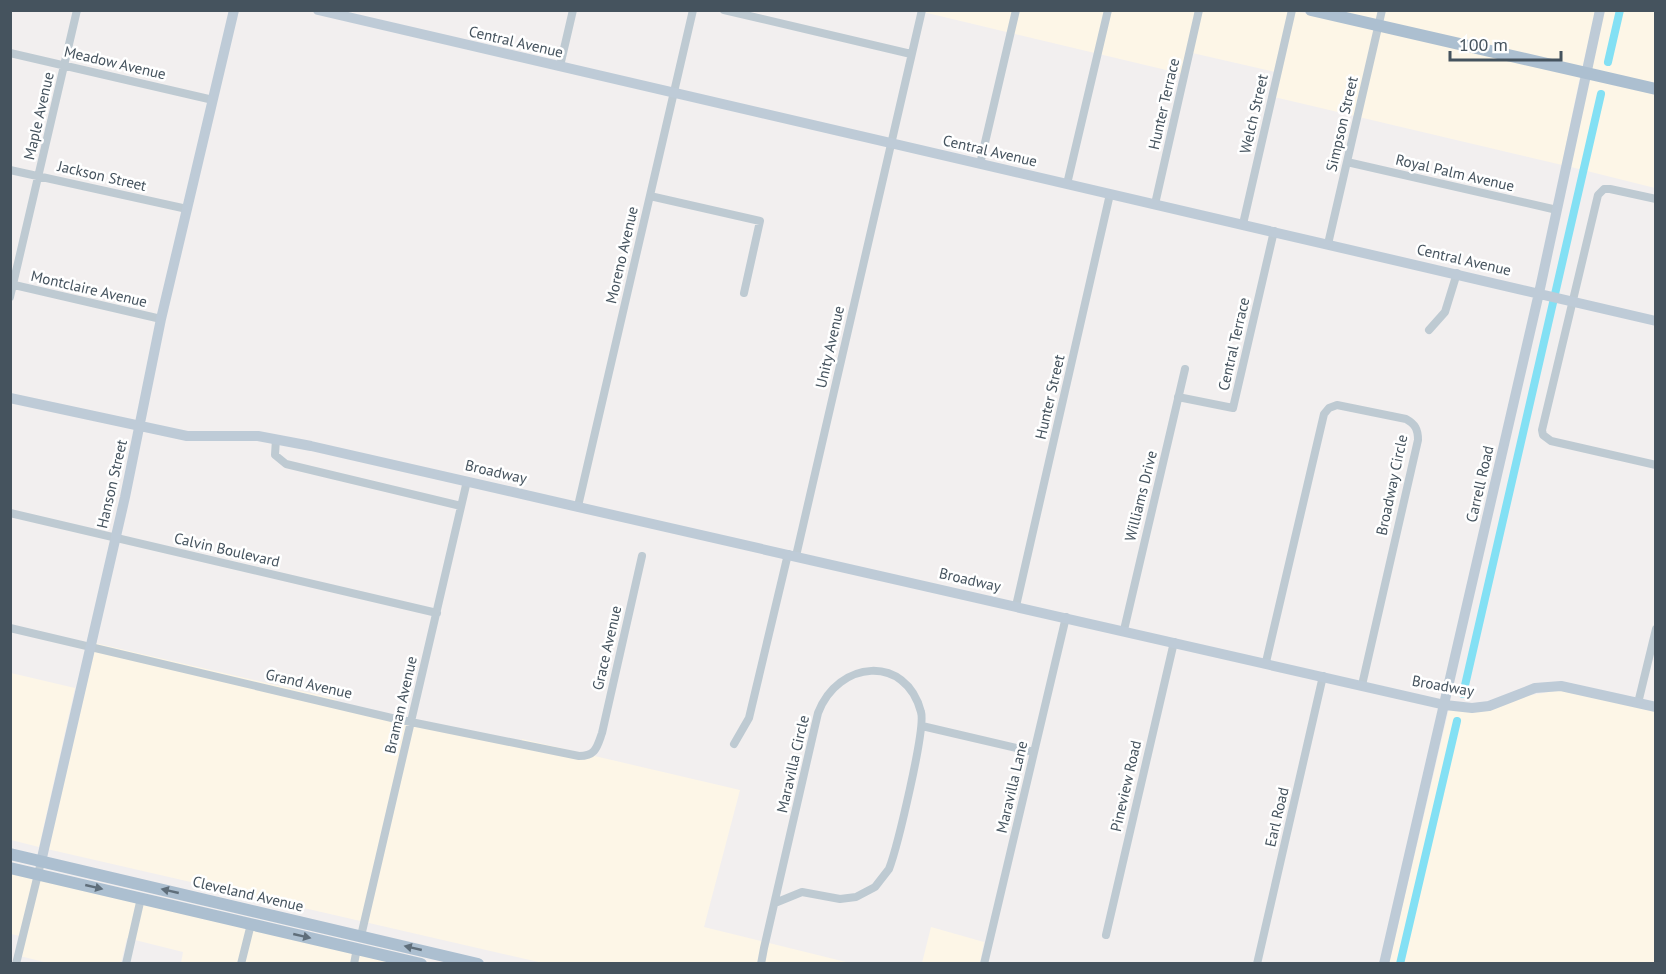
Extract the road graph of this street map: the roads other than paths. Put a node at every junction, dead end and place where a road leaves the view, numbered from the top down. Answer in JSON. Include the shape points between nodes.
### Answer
{"nodes":[{"id":1,"x":77,"y":10,"type":"edge"},
{"id":2,"x":234,"y":10,"type":"edge"},
{"id":3,"x":318,"y":10,"type":"edge"},
{"id":4,"x":573,"y":10,"type":"edge"},
{"id":5,"x":693,"y":10,"type":"edge"},
{"id":6,"x":724,"y":10,"type":"edge"},
{"id":7,"x":922,"y":10,"type":"edge"},
{"id":8,"x":1016,"y":10,"type":"edge"},
{"id":9,"x":1108,"y":10,"type":"edge"},
{"id":10,"x":1199,"y":10,"type":"edge"},
{"id":11,"x":1292,"y":10,"type":"edge"},
{"id":12,"x":1311,"y":10,"type":"edge"},
{"id":13,"x":1382,"y":10,"type":"edge"},
{"id":14,"x":1600,"y":10,"type":"edge"},
{"id":15,"x":1378,"y":26,"type":"junction"},
{"id":16,"x":10,"y":53,"type":"edge"},
{"id":17,"x":911,"y":54,"type":"junction"},
{"id":18,"x":65,"y":66,"type":"junction"},
{"id":19,"x":560,"y":66,"type":"junction"},
{"id":20,"x":1585,"y":74,"type":"junction"},
{"id":21,"x":1656,"y":90,"type":"edge"},
{"id":22,"x":674,"y":93,"type":"junction"},
{"id":23,"x":213,"y":100,"type":"junction"},
{"id":24,"x":890,"y":143,"type":"junction"},
{"id":25,"x":1347,"y":162,"type":"junction"},
{"id":26,"x":980,"y":164,"type":"junction"},
{"id":27,"x":10,"y":170,"type":"edge"},
{"id":28,"x":39,"y":176,"type":"junction"},
{"id":29,"x":1067,"y":184,"type":"junction"},
{"id":30,"x":1110,"y":194,"type":"junction"},
{"id":31,"x":650,"y":196,"type":"junction"},
{"id":32,"x":1656,"y":199,"type":"edge"},
{"id":33,"x":1155,"y":204,"type":"junction"},
{"id":34,"x":187,"y":209,"type":"junction"},
{"id":35,"x":1557,"y":210,"type":"junction"},
{"id":36,"x":1243,"y":224,"type":"junction"},
{"id":37,"x":1274,"y":231,"type":"junction"},
{"id":38,"x":1328,"y":244,"type":"junction"},
{"id":39,"x":1456,"y":273,"type":"junction"},
{"id":40,"x":12,"y":285,"type":"edge"},
{"id":41,"x":744,"y":293,"type":"dead end"},
{"id":42,"x":1542,"y":294,"type":"junction"},
{"id":43,"x":10,"y":297,"type":"edge"},
{"id":44,"x":1569,"y":300,"type":"junction"},
{"id":45,"x":162,"y":319,"type":"junction"},
{"id":46,"x":1656,"y":321,"type":"edge"},
{"id":47,"x":1429,"y":330,"type":"dead end"},
{"id":48,"x":1185,"y":369,"type":"dead end"},
{"id":49,"x":1179,"y":397,"type":"junction"},
{"id":50,"x":10,"y":398,"type":"edge"},
{"id":51,"x":140,"y":426,"type":"junction"},
{"id":52,"x":276,"y":439,"type":"junction"},
{"id":53,"x":1656,"y":465,"type":"edge"},
{"id":54,"x":468,"y":481,"type":"junction"},
{"id":55,"x":461,"y":506,"type":"junction"},
{"id":56,"x":578,"y":506,"type":"junction"},
{"id":57,"x":10,"y":513,"type":"edge"},
{"id":58,"x":115,"y":538,"type":"junction"},
{"id":59,"x":792,"y":555,"type":"junction"},
{"id":60,"x":642,"y":556,"type":"dead end"},
{"id":61,"x":1016,"y":606,"type":"junction"},
{"id":62,"x":437,"y":613,"type":"junction"},
{"id":63,"x":1066,"y":617,"type":"junction"},
{"id":64,"x":10,"y":628,"type":"edge"},
{"id":65,"x":1656,"y":629,"type":"edge"},
{"id":66,"x":1124,"y":630,"type":"junction"},
{"id":67,"x":1174,"y":642,"type":"junction"},
{"id":68,"x":89,"y":647,"type":"junction"},
{"id":69,"x":1266,"y":662,"type":"junction"},
{"id":70,"x":1323,"y":676,"type":"junction"},
{"id":71,"x":1362,"y":685,"type":"junction"},
{"id":72,"x":1638,"y":703,"type":"junction"},
{"id":73,"x":1444,"y":705,"type":"junction"},
{"id":74,"x":1656,"y":707,"type":"edge"},
{"id":75,"x":411,"y":722,"type":"junction"},
{"id":76,"x":922,"y":726,"type":"junction"},
{"id":77,"x":734,"y":744,"type":"dead end"},
{"id":78,"x":598,"y":745,"type":"joint"},
{"id":79,"x":1034,"y":752,"type":"junction"},
{"id":80,"x":10,"y":854,"type":"edge"},
{"id":81,"x":10,"y":868,"type":"edge"},
{"id":82,"x":39,"y":868,"type":"junction"},
{"id":83,"x":141,"y":898,"type":"junction"},
{"id":84,"x":775,"y":903,"type":"junction"},
{"id":85,"x":251,"y":924,"type":"junction"},
{"id":86,"x":1106,"y":935,"type":"dead end"},
{"id":87,"x":361,"y":936,"type":"junction"},
{"id":88,"x":328,"y":942,"type":"junction"},
{"id":89,"x":390,"y":943,"type":"junction"},
{"id":90,"x":357,"y":948,"type":"junction"},
{"id":91,"x":16,"y":963,"type":"edge"},
{"id":92,"x":126,"y":963,"type":"edge"},
{"id":93,"x":241,"y":963,"type":"edge"},
{"id":94,"x":354,"y":963,"type":"edge"},
{"id":95,"x":421,"y":963,"type":"edge"},
{"id":96,"x":478,"y":963,"type":"edge"},
{"id":97,"x":761,"y":963,"type":"edge"},
{"id":98,"x":984,"y":963,"type":"edge"},
{"id":99,"x":1257,"y":963,"type":"edge"},
{"id":100,"x":1384,"y":963,"type":"edge"}],
"edges":[{"from":1,"to":18,"type":"street","name":"Maple Avenue"},
{"from":2,"to":23,"type":"street","name":"Hanson Street"},
{"from":3,"to":19,"type":"street","name":"Central Avenue"},
{"from":4,"to":19,"type":"street"},
{"from":5,"to":22,"type":"street","name":"Moreno Avenue"},
{"from":6,"to":17,"type":"street"},
{"from":7,"to":17,"type":"street","name":"Unity Avenue"},
{"from":8,"to":26,"type":"street"},
{"from":9,"to":29,"type":"street"},
{"from":10,"to":33,"type":"street","name":"Hunter Terrace"},
{"from":11,"to":36,"type":"street","name":"Welch Street"},
{"from":12,"to":15,"type":"main road"},
{"from":13,"to":15,"type":"street","name":"Simpson Street"},
{"from":14,"to":20,"type":"street","name":"Carrell Road"},
{"from":15,"to":20,"type":"main road"},
{"from":15,"to":25,"type":"street","name":"Simpson Street"},
{"from":16,"to":18,"type":"street","name":"Meadow Avenue"},
{"from":17,"to":24,"type":"street","name":"Unity Avenue"},
{"from":18,"to":23,"type":"street","name":"Meadow Avenue"},
{"from":18,"to":28,"type":"street","name":"Maple Avenue"},
{"from":19,"to":22,"type":"street","name":"Central Avenue"},
{"from":20,"to":21,"type":"main road"},
{"from":20,"to":35,"type":"street","name":"Carrell Road"},
{"from":22,"to":24,"type":"street","name":"Central Avenue"},
{"from":22,"to":31,"type":"street","name":"Moreno Avenue"},
{"from":23,"to":34,"type":"street","name":"Hanson Street"},
{"from":24,"to":26,"type":"street","name":"Central Avenue"},
{"from":24,"to":59,"type":"street","name":"Unity Avenue"},
{"from":25,"to":35,"type":"street","name":"Royal Palm Avenue"},
{"from":25,"to":38,"type":"street","name":"Simpson Street"},
{"from":26,"to":29,"type":"street","name":"Central Avenue"},
{"from":27,"to":28,"type":"street","name":"Jackson Street"},
{"from":28,"to":34,"type":"street","name":"Jackson Street"},
{"from":28,"to":40,"type":"street","name":"Maple Avenue"},
{"from":29,"to":30,"type":"street","name":"Central Avenue"},
{"from":30,"to":33,"type":"street","name":"Central Avenue"},
{"from":30,"to":61,"type":"street","name":"Hunter Street"},
{"from":31,"to":41,"type":"street","via":[[760,221]]},
{"from":31,"to":56,"type":"street","name":"Moreno Avenue"},
{"from":32,"to":44,"type":"street","via":[[1613,189],[1599,193]]},
{"from":33,"to":36,"type":"street","name":"Central Avenue"},
{"from":34,"to":45,"type":"street","name":"Hanson Street"},
{"from":35,"to":42,"type":"street","name":"Carrell Road"},
{"from":36,"to":37,"type":"street","name":"Central Avenue"},
{"from":37,"to":38,"type":"street","name":"Central Avenue"},
{"from":37,"to":49,"type":"street","name":"Central Terrace","via":[[1233,408]]},
{"from":38,"to":39,"type":"street","name":"Central Avenue"},
{"from":39,"to":42,"type":"street","name":"Central Avenue"},
{"from":39,"to":47,"type":"street","via":[[1445,312]]},
{"from":40,"to":43,"type":"street","name":"Maple Avenue"},
{"from":40,"to":45,"type":"street","name":"Montclaire Avenue"},
{"from":42,"to":44,"type":"street","name":"Central Avenue"},
{"from":42,"to":73,"type":"street","name":"Carrell Road"},
{"from":44,"to":46,"type":"street","name":"Central Avenue"},
{"from":44,"to":53,"type":"street","via":[[1543,435],[1551,441]]},
{"from":45,"to":51,"type":"street","name":"Hanson Street"},
{"from":48,"to":49,"type":"street","name":"Williams Drive"},
{"from":49,"to":66,"type":"street","name":"Williams Drive"},
{"from":50,"to":51,"type":"street","name":"Broadway"},
{"from":51,"to":52,"type":"street","name":"Broadway","via":[[187,436]]},
{"from":51,"to":58,"type":"street","name":"Hanson Street"},
{"from":52,"to":54,"type":"street","name":"Broadway"},
{"from":52,"to":55,"type":"street","via":[[275,455],[286,464]]},
{"from":54,"to":55,"type":"street","name":"Braman Avenue"},
{"from":54,"to":56,"type":"street","name":"Broadway"},
{"from":55,"to":62,"type":"street","name":"Braman Avenue"},
{"from":56,"to":59,"type":"street","name":"Broadway"},
{"from":57,"to":58,"type":"street","name":"Calvin Boulevard"},
{"from":58,"to":62,"type":"street","name":"Calvin Boulevard"},
{"from":58,"to":68,"type":"street","name":"Hanson Street"},
{"from":59,"to":61,"type":"street","name":"Broadway"},
{"from":59,"to":77,"type":"street","name":"Unity Avenue","via":[[749,718]]},
{"from":60,"to":78,"type":"street","name":"Grace Avenue"},
{"from":61,"to":63,"type":"street","name":"Broadway"},
{"from":62,"to":75,"type":"street","name":"Braman Avenue"},
{"from":63,"to":66,"type":"street","name":"Broadway"},
{"from":63,"to":79,"type":"street","name":"Maravilla Lane"},
{"from":64,"to":68,"type":"street","name":"Grand Avenue"},
{"from":65,"to":72,"type":"street"},
{"from":66,"to":67,"type":"street","name":"Broadway"},
{"from":67,"to":69,"type":"street","name":"Broadway"},
{"from":67,"to":86,"type":"street","name":"Pineview Road"},
{"from":68,"to":75,"type":"street","name":"Grand Avenue"},
{"from":68,"to":82,"type":"street","name":"Hanson Street"},
{"from":69,"to":70,"type":"street","name":"Broadway"},
{"from":69,"to":71,"type":"street","name":"Broadway Circle","via":[[1324,414],[1338,405],[1406,419],[1414,424],[1418,440]]},
{"from":70,"to":71,"type":"street","name":"Broadway"},
{"from":70,"to":99,"type":"street","name":"Earl Road"},
{"from":71,"to":73,"type":"street","name":"Broadway"},
{"from":72,"to":73,"type":"street","name":"Broadway","via":[[1561,686],[1535,688],[1485,707]]},
{"from":72,"to":74,"type":"street","name":"Broadway"},
{"from":73,"to":100,"type":"street","name":"Carrell Road"},
{"from":75,"to":78,"type":"street","name":"Grand Avenue","via":[[579,756],[589,756]]},
{"from":75,"to":87,"type":"street","name":"Braman Avenue"},
{"from":76,"to":79,"type":"street"},
{"from":76,"to":84,"type":"street","name":"Maravilla Circle","via":[[895,851],[885,876],[856,897],[840,899],[802,892]]},
{"from":76,"to":84,"type":"street","name":"Maravilla Circle","via":[[915,696],[893,676],[877,671],[860,672],[844,678],[830,690],[818,713]]},
{"from":79,"to":98,"type":"street","name":"Maravilla Lane"},
{"from":80,"to":82,"type":"main road","name":"Cleveland Avenue"},
{"from":81,"to":82,"type":"main road","name":"Cleveland Avenue"},
{"from":82,"to":83,"type":"main road","name":"Cleveland Avenue","one_way":true},
{"from":87,"to":82,"type":"main road","name":"Cleveland Avenue","one_way":true},
{"from":82,"to":91,"type":"street","name":"Hanson Street"},
{"from":83,"to":85,"type":"main road","name":"Cleveland Avenue"},
{"from":83,"to":92,"type":"street"},
{"from":84,"to":97,"type":"street","name":"Maravilla Circle"},
{"from":85,"to":88,"type":"main road","name":"Cleveland Avenue","one_way":true},
{"from":85,"to":93,"type":"street"},
{"from":87,"to":88,"type":"main road"},
{"from":87,"to":89,"type":"main road","name":"Cleveland Avenue"},
{"from":88,"to":90,"type":"main road","name":"Cleveland Avenue"},
{"from":89,"to":90,"type":"main road"},
{"from":96,"to":89,"type":"main road","name":"Cleveland Avenue","one_way":true},
{"from":90,"to":94,"type":"street"},
{"from":90,"to":95,"type":"main road","name":"Cleveland Avenue"}]}
